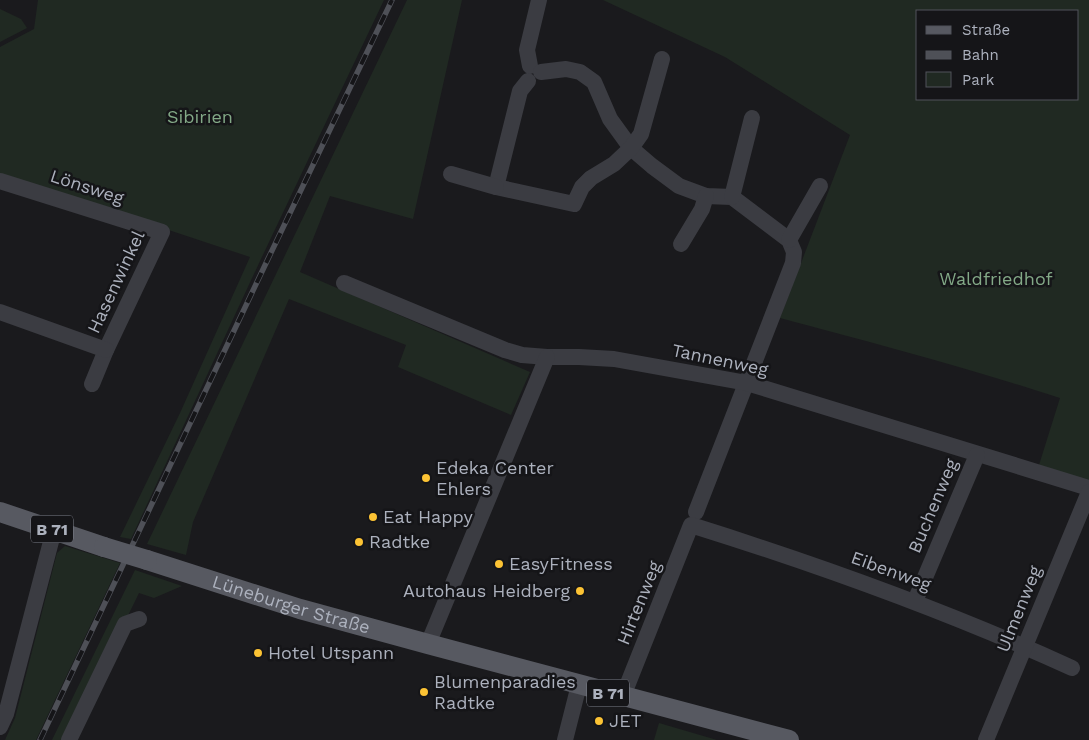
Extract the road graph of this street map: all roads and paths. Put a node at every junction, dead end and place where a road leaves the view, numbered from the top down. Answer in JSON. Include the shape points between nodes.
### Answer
{"nodes":[{"id":1,"x":539,"y":0,"type":"edge"},
{"id":2,"x":662,"y":59,"type":"dead end"},
{"id":3,"x":533,"y":73,"type":"junction"},
{"id":4,"x":752,"y":118,"type":"dead end"},
{"id":5,"x":631,"y":148,"type":"junction"},
{"id":6,"x":451,"y":174,"type":"dead end"},
{"id":7,"x":0,"y":180,"type":"edge"},
{"id":8,"x":820,"y":186,"type":"dead end"},
{"id":9,"x":496,"y":187,"type":"junction"},
{"id":10,"x":706,"y":196,"type":"junction"},
{"id":11,"x":732,"y":197,"type":"junction"},
{"id":12,"x":162,"y":232,"type":"joint"},
{"id":13,"x":790,"y":240,"type":"junction"},
{"id":14,"x":681,"y":244,"type":"dead end"},
{"id":15,"x":344,"y":283,"type":"dead end"},
{"id":16,"x":0,"y":312,"type":"edge"},
{"id":17,"x":106,"y":350,"type":"junction"},
{"id":18,"x":547,"y":357,"type":"junction"},
{"id":19,"x":747,"y":383,"type":"junction"},
{"id":20,"x":92,"y":384,"type":"dead end"},
{"id":21,"x":977,"y":455,"type":"junction"},
{"id":22,"x":1089,"y":488,"type":"edge"},
{"id":23,"x":1089,"y":492,"type":"edge"},
{"id":24,"x":0,"y":512,"type":"edge"},
{"id":25,"x":693,"y":518,"type":"junction"},
{"id":26,"x":54,"y":530,"type":"junction"},
{"id":27,"x":915,"y":601,"type":"junction"},
{"id":28,"x":139,"y":619,"type":"dead end"},
{"id":29,"x":428,"y":644,"type":"junction"},
{"id":30,"x":1025,"y":646,"type":"junction"},
{"id":31,"x":1072,"y":668,"type":"dead end"},
{"id":32,"x":579,"y":685,"type":"junction"},
{"id":33,"x":623,"y":696,"type":"junction"},
{"id":34,"x":0,"y":727,"type":"edge"},
{"id":35,"x":69,"y":740,"type":"edge"},
{"id":36,"x":565,"y":740,"type":"edge"},
{"id":37,"x":789,"y":740,"type":"edge"},
{"id":38,"x":986,"y":740,"type":"edge"}],
"edges":[{"from":1,"to":3,"type":"street","via":[[527,50]]},
{"from":2,"to":5,"type":"street","via":[[641,134]]},
{"from":3,"to":5,"type":"street","via":[[566,69],[580,72],[594,82],[610,119]]},
{"from":3,"to":9,"type":"street","via":[[520,91]]},
{"from":4,"to":11,"type":"street"},
{"from":5,"to":9,"type":"street","via":[[614,164],[591,178],[582,187],[574,204]]},
{"from":5,"to":10,"type":"street","via":[[679,186]]},
{"from":6,"to":9,"type":"street"},
{"from":7,"to":12,"type":"street","name":"Lönsweg"},
{"from":8,"to":13,"type":"street"},
{"from":10,"to":11,"type":"street"},
{"from":10,"to":14,"type":"street"},
{"from":11,"to":13,"type":"street"},
{"from":12,"to":17,"type":"street","name":"Hasenwinkel"},
{"from":13,"to":19,"type":"street","name":"Hirtenweg","via":[[794,263]]},
{"from":15,"to":18,"type":"street","name":"Tannenweg","via":[[505,350]]},
{"from":16,"to":17,"type":"street","name":"Hasenwinkel"},
{"from":17,"to":20,"type":"street","name":"Hasenwinkel"},
{"from":18,"to":19,"type":"street","name":"Tannenweg","via":[[614,359]]},
{"from":18,"to":29,"type":"street"},
{"from":19,"to":21,"type":"street","name":"Tannenweg"},
{"from":19,"to":25,"type":"street","name":"Hirtenweg"},
{"from":21,"to":22,"type":"street","name":"Tannenweg"},
{"from":21,"to":27,"type":"street","name":"Buchenweg"},
{"from":23,"to":30,"type":"street","name":"Ulmenweg"},
{"from":24,"to":26,"type":"main road","name":"Lüneburger Straße","number":"B 71"},
{"from":25,"to":27,"type":"street","name":"Eibenweg"},
{"from":25,"to":33,"type":"street","name":"Hirtenweg"},
{"from":26,"to":29,"type":"main road","name":"Lüneburger Straße","number":"B 71","bridge":true,"via":[[300,608]]},
{"from":26,"to":34,"type":"street"},
{"from":27,"to":30,"type":"street","name":"Eibenweg"},
{"from":28,"to":35,"type":"street","via":[[125,624]]},
{"from":29,"to":32,"type":"main road","name":"Lüneburger Straße","number":"B 71"},
{"from":30,"to":31,"type":"street","name":"Eibenweg"},
{"from":30,"to":38,"type":"street","name":"Ulmenweg"},
{"from":32,"to":33,"type":"main road","name":"Lüneburger Straße","number":"B 71"},
{"from":32,"to":36,"type":"street"},
{"from":33,"to":37,"type":"main road","name":"Lüneburger Straße","number":"B 71"}]}
